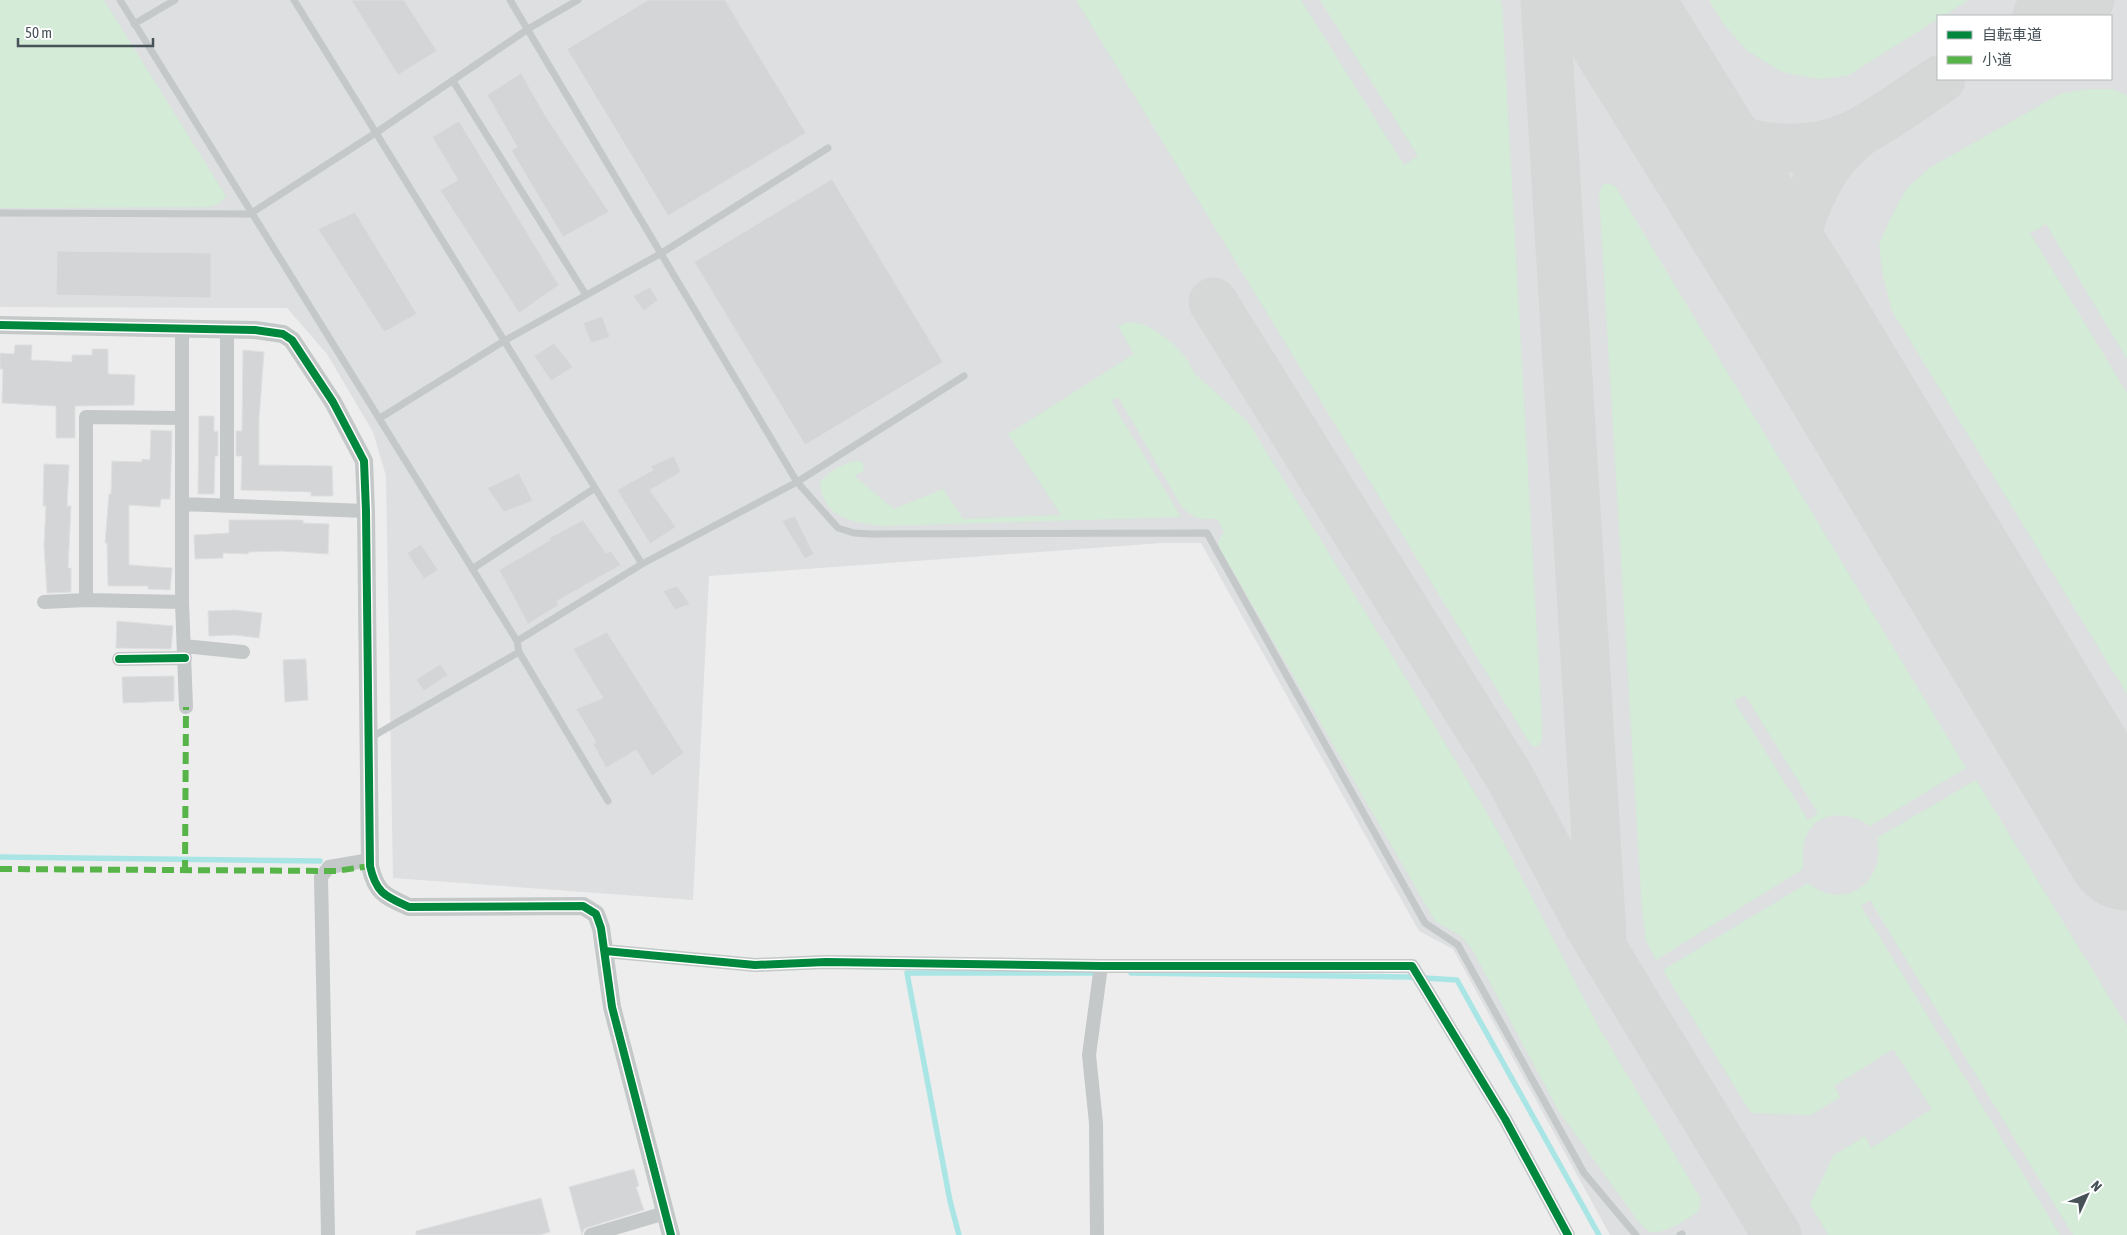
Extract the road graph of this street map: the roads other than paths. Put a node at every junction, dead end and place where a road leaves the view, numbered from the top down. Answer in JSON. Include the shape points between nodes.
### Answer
{"nodes":[{"id":1,"x":120,"y":0,"type":"edge"},
{"id":2,"x":175,"y":0,"type":"edge"},
{"id":3,"x":294,"y":0,"type":"edge"},
{"id":4,"x":510,"y":0,"type":"edge"},
{"id":5,"x":578,"y":0,"type":"edge"},
{"id":6,"x":134,"y":24,"type":"junction"},
{"id":7,"x":528,"y":29,"type":"junction"},
{"id":8,"x":453,"y":80,"type":"junction"},
{"id":9,"x":377,"y":132,"type":"junction"},
{"id":10,"x":828,"y":148,"type":"dead end"},
{"id":11,"x":0,"y":213,"type":"edge"},
{"id":12,"x":250,"y":214,"type":"junction"},
{"id":13,"x":660,"y":254,"type":"junction"},
{"id":14,"x":586,"y":295,"type":"junction"},
{"id":15,"x":0,"y":325,"type":"edge"},
{"id":16,"x":182,"y":329,"type":"junction"},
{"id":17,"x":227,"y":329,"type":"junction"},
{"id":18,"x":504,"y":341,"type":"junction"},
{"id":19,"x":964,"y":376,"type":"dead end"},
{"id":20,"x":182,"y":418,"type":"junction"},
{"id":21,"x":380,"y":418,"type":"junction"},
{"id":22,"x":797,"y":482,"type":"junction"},
{"id":23,"x":596,"y":488,"type":"junction"},
{"id":24,"x":182,"y":504,"type":"junction"},
{"id":25,"x":227,"y":506,"type":"junction"},
{"id":26,"x":366,"y":511,"type":"junction"},
{"id":27,"x":642,"y":564,"type":"junction"},
{"id":28,"x":472,"y":569,"type":"junction"},
{"id":29,"x":86,"y":600,"type":"junction"},
{"id":30,"x":44,"y":602,"type":"dead end"},
{"id":31,"x":182,"y":602,"type":"junction"},
{"id":32,"x":517,"y":642,"type":"junction"},
{"id":33,"x":184,"y":652,"type":"junction"},
{"id":34,"x":243,"y":652,"type":"dead end"},
{"id":35,"x":519,"y":652,"type":"junction"},
{"id":36,"x":119,"y":659,"type":"dead end"},
{"id":37,"x":186,"y":707,"type":"dead end"},
{"id":38,"x":368,"y":738,"type":"junction"},
{"id":39,"x":608,"y":801,"type":"dead end"},
{"id":40,"x":370,"y":860,"type":"junction"},
{"id":41,"x":605,"y":951,"type":"junction"},
{"id":42,"x":1101,"y":966,"type":"junction"},
{"id":43,"x":665,"y":1213,"type":"junction"},
{"id":44,"x":328,"y":1235,"type":"edge"},
{"id":45,"x":591,"y":1235,"type":"edge"},
{"id":46,"x":671,"y":1235,"type":"edge"},
{"id":47,"x":1097,"y":1235,"type":"edge"},
{"id":48,"x":1568,"y":1235,"type":"edge"},
{"id":49,"x":1636,"y":1235,"type":"edge"}],
"edges":[{"from":1,"to":6,"type":"lane"},
{"from":2,"to":6,"type":"lane"},
{"from":3,"to":9,"type":"lane"},
{"from":4,"to":7,"type":"lane"},
{"from":5,"to":7,"type":"lane"},
{"from":6,"to":12,"type":"lane"},
{"from":7,"to":8,"type":"lane"},
{"from":7,"to":13,"type":"lane"},
{"from":8,"to":9,"type":"lane"},
{"from":8,"to":14,"type":"lane"},
{"from":9,"to":12,"type":"lane"},
{"from":9,"to":18,"type":"lane"},
{"from":10,"to":13,"type":"lane"},
{"from":11,"to":12,"type":"lane"},
{"from":12,"to":21,"type":"lane"},
{"from":13,"to":14,"type":"lane"},
{"from":13,"to":22,"type":"lane"},
{"from":14,"to":18,"type":"lane"},
{"from":15,"to":16,"type":"street"},
{"from":16,"to":17,"type":"street"},
{"from":16,"to":20,"type":"street"},
{"from":17,"to":25,"type":"street"},
{"from":17,"to":26,"type":"street","via":[[283,334],[292,340],[333,402],[364,461]]},
{"from":18,"to":21,"type":"lane"},
{"from":18,"to":23,"type":"lane"},
{"from":19,"to":22,"type":"lane"},
{"from":20,"to":24,"type":"street"},
{"from":20,"to":29,"type":"street","via":[[86,417]]},
{"from":21,"to":28,"type":"lane"},
{"from":22,"to":27,"type":"lane"},
{"from":22,"to":49,"type":"lane","via":[[838,528],[854,533],[1207,533],[1424,923],[1458,945],[1584,1174]]},
{"from":23,"to":27,"type":"lane"},
{"from":23,"to":28,"type":"lane"},
{"from":24,"to":25,"type":"street"},
{"from":24,"to":31,"type":"street"},
{"from":25,"to":26,"type":"street"},
{"from":26,"to":38,"type":"street"},
{"from":27,"to":32,"type":"lane"},
{"from":28,"to":32,"type":"lane"},
{"from":29,"to":30,"type":"street"},
{"from":29,"to":31,"type":"street"},
{"from":31,"to":33,"type":"street"},
{"from":32,"to":35,"type":"lane"},
{"from":33,"to":34,"type":"street"},
{"from":33,"to":36,"type":"street"},
{"from":33,"to":37,"type":"street"},
{"from":35,"to":38,"type":"lane"},
{"from":35,"to":39,"type":"lane"},
{"from":38,"to":40,"type":"street"},
{"from":40,"to":41,"type":"street","via":[[374,884],[390,898],[409,907],[583,906],[596,914]]},
{"from":40,"to":44,"type":"street","via":[[329,867],[321,877]]},
{"from":41,"to":42,"type":"street","via":[[755,965],[826,962]]},
{"from":41,"to":43,"type":"street","via":[[612,1007]]},
{"from":42,"to":47,"type":"street","via":[[1089,1055],[1096,1123]]},
{"from":42,"to":48,"type":"street","via":[[1412,966],[1505,1119]]},
{"from":43,"to":45,"type":"street"},
{"from":43,"to":46,"type":"street"}]}
